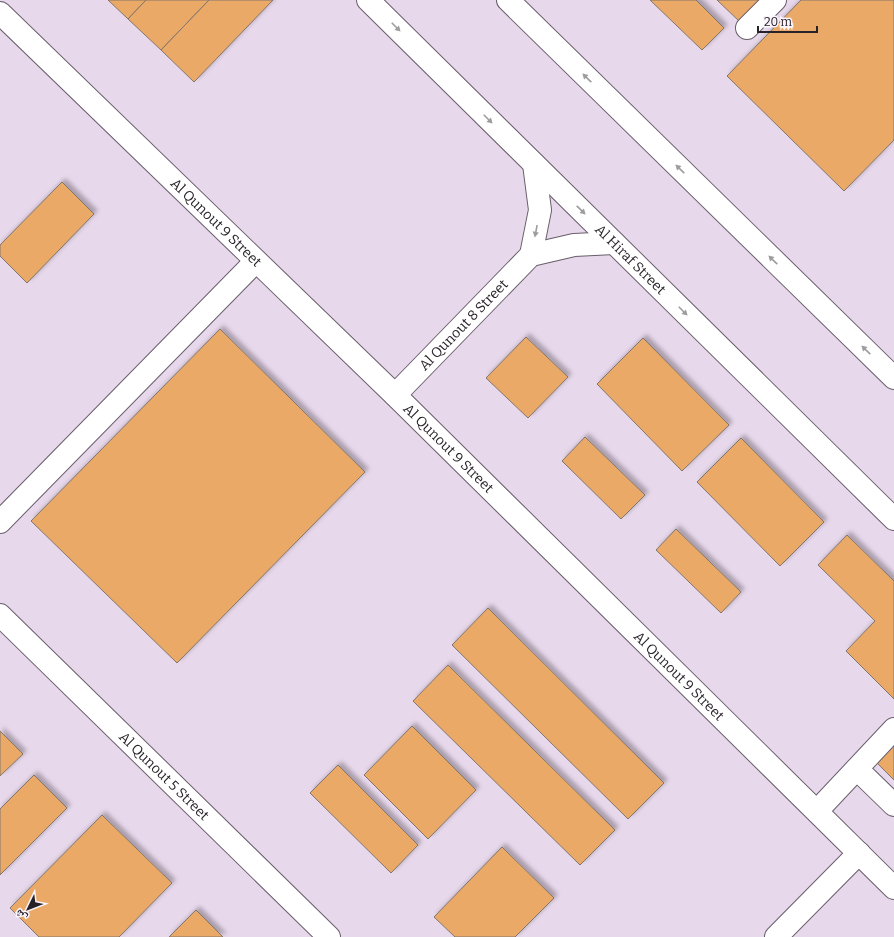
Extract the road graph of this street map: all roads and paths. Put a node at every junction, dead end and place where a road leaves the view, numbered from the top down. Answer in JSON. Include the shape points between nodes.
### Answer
{"nodes":[{"id":1,"x":10,"y":0,"type":"edge"},
{"id":2,"x":368,"y":0,"type":"edge"},
{"id":3,"x":508,"y":0,"type":"edge"},
{"id":4,"x":775,"y":0,"type":"edge"},
{"id":5,"x":0,"y":11,"type":"edge"},
{"id":6,"x":747,"y":28,"type":"dead end"},
{"id":7,"x":534,"y":164,"type":"junction"},
{"id":8,"x":614,"y":243,"type":"junction"},
{"id":9,"x":531,"y":255,"type":"junction"},
{"id":10,"x":256,"y":261,"type":"junction"},
{"id":11,"x":894,"y":378,"type":"edge"},
{"id":12,"x":395,"y":395,"type":"junction"},
{"id":13,"x":894,"y":519,"type":"edge"},
{"id":14,"x":0,"y":522,"type":"edge"},
{"id":15,"x":0,"y":615,"type":"edge"},
{"id":16,"x":894,"y":729,"type":"edge"},
{"id":17,"x":857,"y":769,"type":"junction"},
{"id":18,"x":894,"y":805,"type":"edge"},
{"id":19,"x":817,"y":811,"type":"junction"},
{"id":20,"x":859,"y":853,"type":"junction"},
{"id":21,"x":894,"y":888,"type":"edge"},
{"id":22,"x":329,"y":937,"type":"edge"},
{"id":23,"x":776,"y":937,"type":"edge"}],
"edges":[{"from":1,"to":5,"type":"street"},
{"from":2,"to":7,"type":"street","name":"Al Hiraf Street","one_way":true},
{"from":11,"to":3,"type":"street","one_way":true},
{"from":4,"to":6,"type":"street"},
{"from":5,"to":10,"type":"street","name":"Al Qunout 9 Street"},
{"from":7,"to":8,"type":"street","name":"Al Hiraf Street","one_way":true},
{"from":7,"to":9,"type":"street","one_way":true,"via":[[540,210]]},
{"from":8,"to":9,"type":"street","via":[[574,245]]},
{"from":8,"to":13,"type":"street","name":"Al Hiraf Street","one_way":true},
{"from":9,"to":12,"type":"street","name":"Al Qunout 8 Street"},
{"from":10,"to":12,"type":"street","name":"Al Qunout 9 Street"},
{"from":10,"to":14,"type":"street"},
{"from":12,"to":19,"type":"street","name":"Al Qunout 9 Street"},
{"from":15,"to":22,"type":"street","name":"Al Qunout 5 Street"},
{"from":16,"to":17,"type":"street"},
{"from":17,"to":18,"type":"street"},
{"from":17,"to":19,"type":"street"},
{"from":19,"to":20,"type":"street","name":"Al Qunout 9 Street"},
{"from":20,"to":21,"type":"street","name":"Al Qunout 9 Street"},
{"from":20,"to":23,"type":"street"}]}
